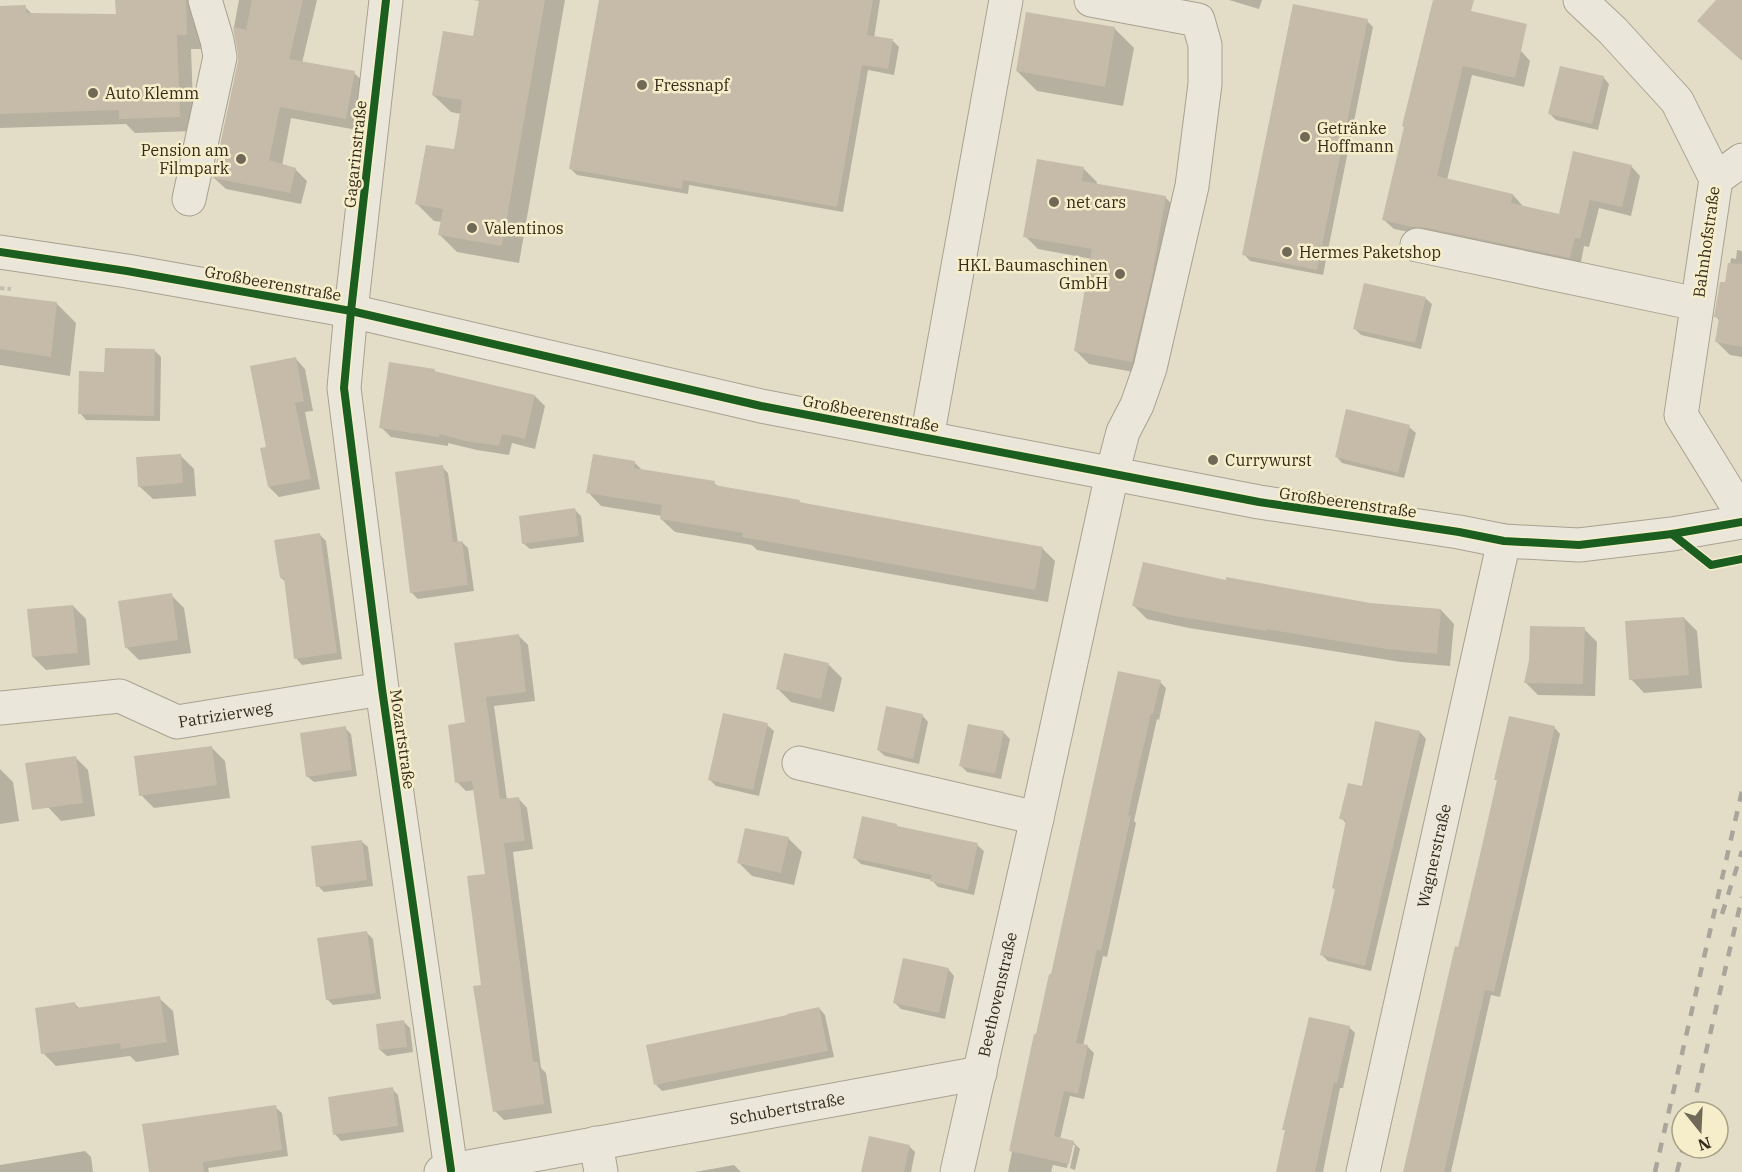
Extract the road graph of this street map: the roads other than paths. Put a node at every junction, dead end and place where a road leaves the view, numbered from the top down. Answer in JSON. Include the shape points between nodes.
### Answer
{"nodes":[{"id":1,"x":205,"y":0,"type":"edge"},
{"id":2,"x":386,"y":0,"type":"edge"},
{"id":3,"x":1006,"y":0,"type":"edge"},
{"id":4,"x":1091,"y":0,"type":"edge"},
{"id":5,"x":1580,"y":0,"type":"edge"},
{"id":6,"x":1742,"y":159,"type":"edge"},
{"id":7,"x":1716,"y":179,"type":"junction"},
{"id":8,"x":189,"y":199,"type":"dead end"},
{"id":9,"x":1417,"y":245,"type":"dead end"},
{"id":10,"x":0,"y":252,"type":"edge"},
{"id":11,"x":1697,"y":304,"type":"junction"},
{"id":12,"x":351,"y":312,"type":"junction"},
{"id":13,"x":927,"y":438,"type":"junction"},
{"id":14,"x":1112,"y":474,"type":"junction"},
{"id":15,"x":1742,"y":514,"type":"edge"},
{"id":16,"x":1742,"y":522,"type":"edge"},
{"id":17,"x":1504,"y":540,"type":"junction"},
{"id":18,"x":382,"y":689,"type":"junction"},
{"id":19,"x":0,"y":708,"type":"edge"},
{"id":20,"x":799,"y":763,"type":"dead end"},
{"id":21,"x":1037,"y":818,"type":"junction"},
{"id":22,"x":980,"y":1073,"type":"junction"},
{"id":23,"x":599,"y":1157,"type":"edge"},
{"id":24,"x":446,"y":1171,"type":"edge"},
{"id":25,"x":957,"y":1172,"type":"edge"},
{"id":26,"x":1363,"y":1172,"type":"edge"}],
"edges":[{"from":1,"to":8,"type":"street","via":[[220,57]]},
{"from":2,"to":12,"type":"street","name":"Gagarinstraße"},
{"from":3,"to":13,"type":"street","name":"Großbeerenstraße"},
{"from":4,"to":14,"type":"street","name":"Beethovenstraße","via":[[1198,20],[1205,45],[1205,84],[1192,186],[1150,368],[1123,432]]},
{"from":5,"to":7,"type":"street","name":"Bahnhofstraße","via":[[1677,101]]},
{"from":6,"to":7,"type":"street"},
{"from":7,"to":11,"type":"street","name":"Bahnhofstraße"},
{"from":9,"to":11,"type":"street"},
{"from":10,"to":12,"type":"street","name":"Großbeerenstraße"},
{"from":11,"to":15,"type":"street","name":"Bahnhofstraße","via":[[1681,415]]},
{"from":12,"to":13,"type":"street","name":"Großbeerenstraße","via":[[762,406]]},
{"from":12,"to":18,"type":"street","name":"Mozartstraße","via":[[344,388]]},
{"from":13,"to":14,"type":"street","name":"Großbeerenstraße"},
{"from":14,"to":17,"type":"street","name":"Großbeerenstraße","via":[[1259,502]]},
{"from":14,"to":21,"type":"street","name":"Beethovenstraße"},
{"from":16,"to":17,"type":"street","name":"Großbeerenstraße","via":[[1579,545]]},
{"from":17,"to":26,"type":"street","name":"Wagnerstraße"},
{"from":18,"to":19,"type":"street","name":"Patrizierweg","via":[[177,722],[120,696]]},
{"from":18,"to":24,"type":"street","name":"Mozartstraße"},
{"from":20,"to":21,"type":"street"},
{"from":21,"to":22,"type":"street","name":"Beethovenstraße"},
{"from":22,"to":23,"type":"street","name":"Schubertstraße"},
{"from":22,"to":25,"type":"street","name":"Beethovenstraße"},
{"from":23,"to":24,"type":"street","name":"Schubertstraße"}]}
